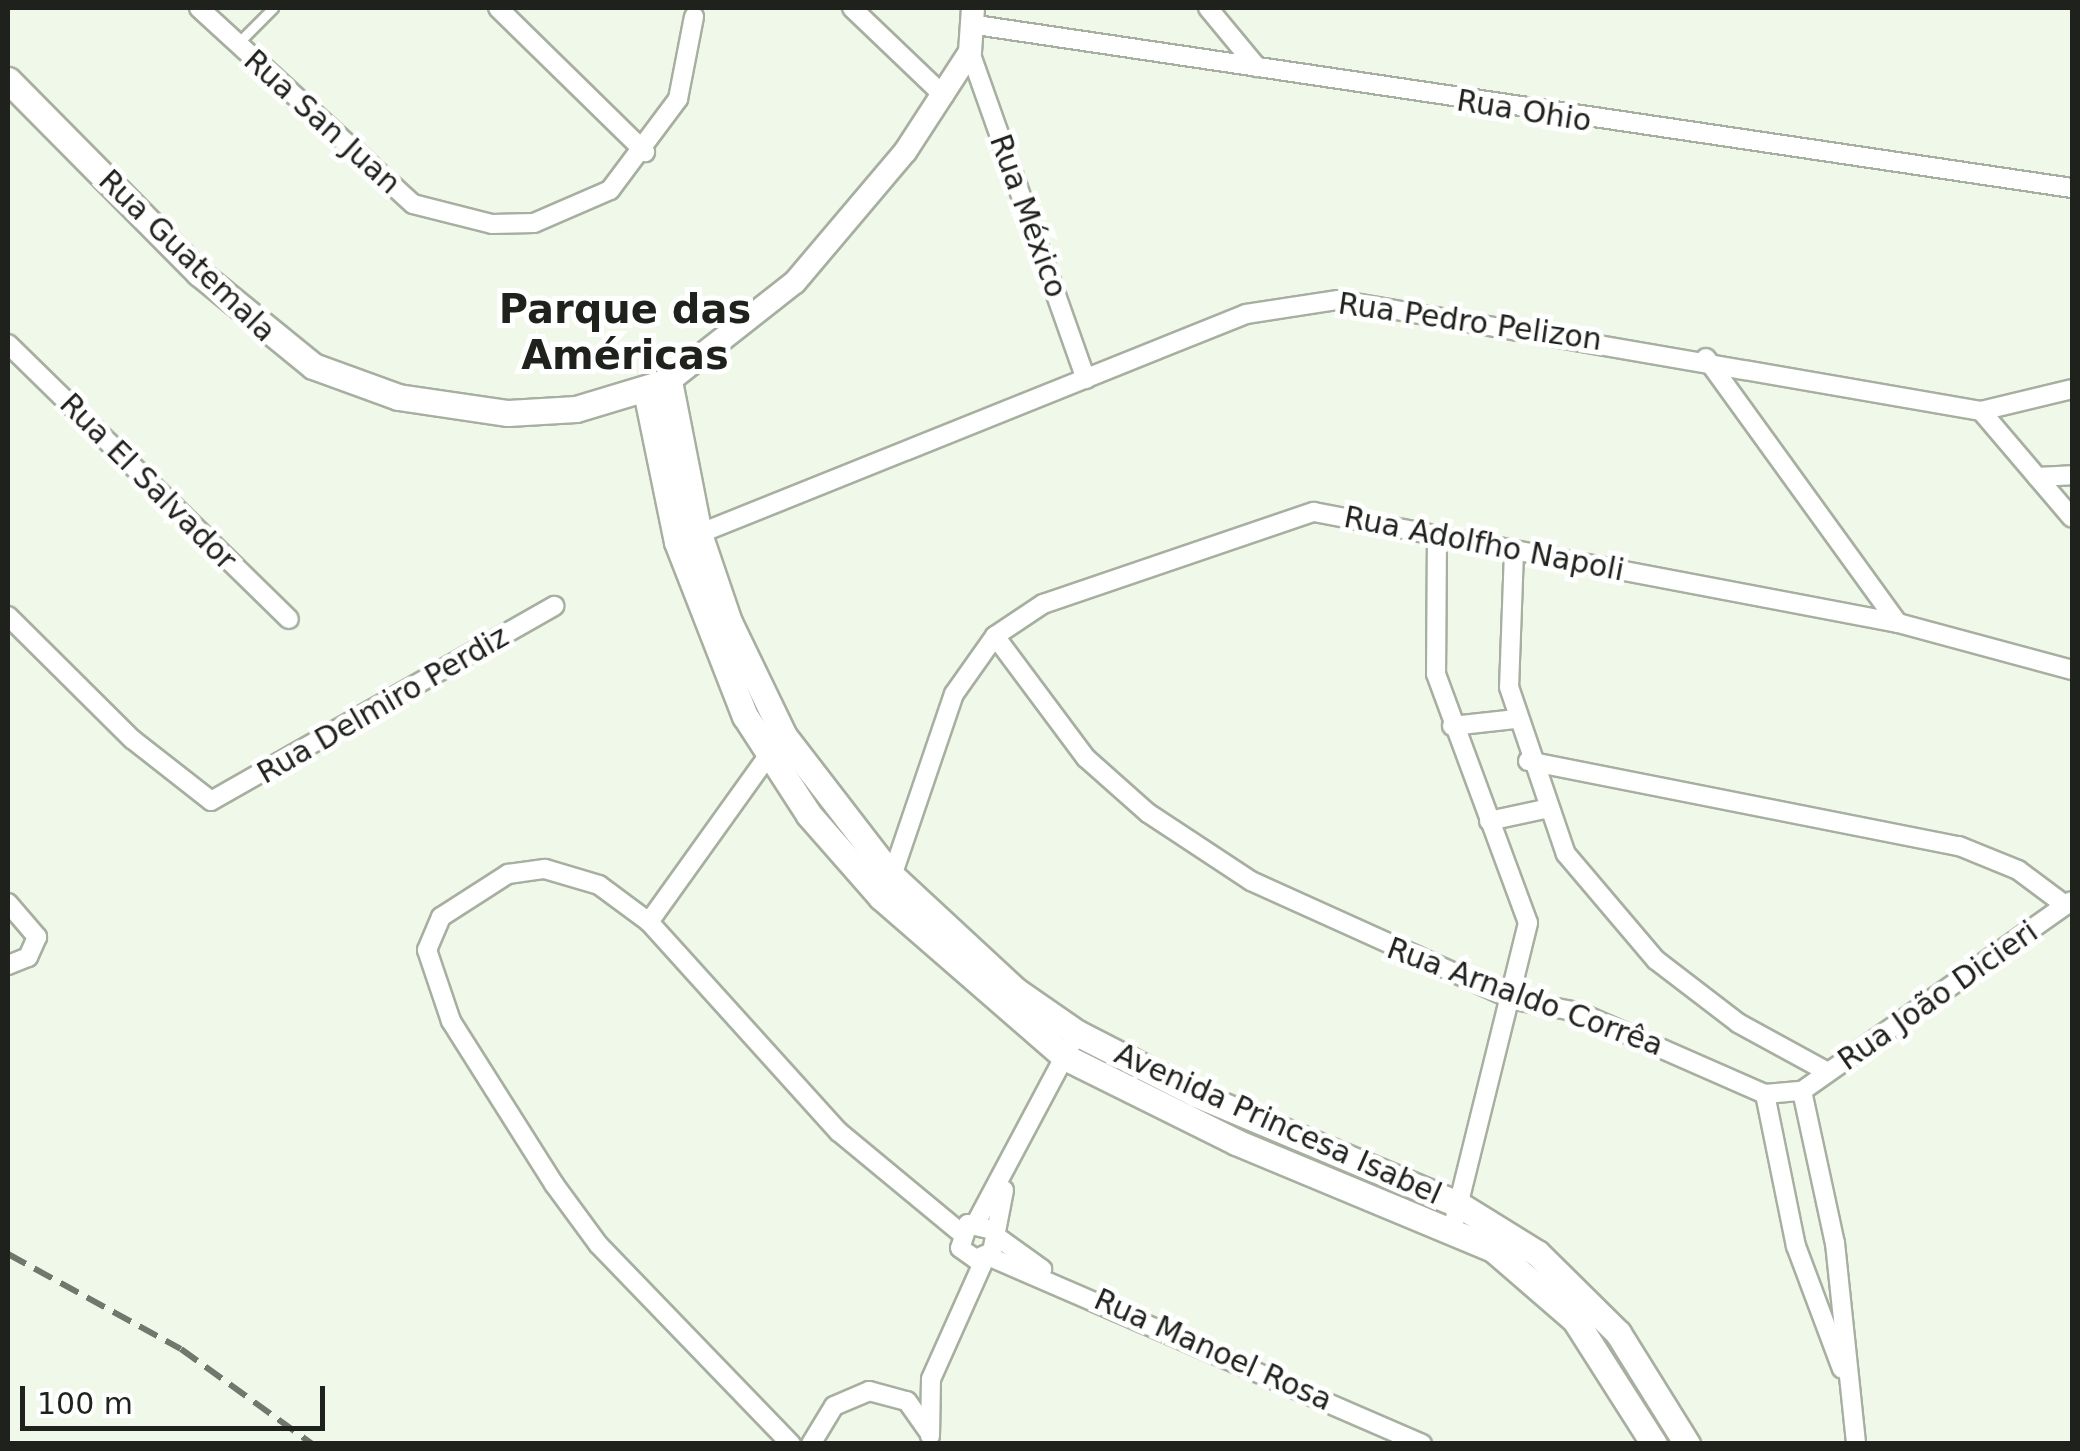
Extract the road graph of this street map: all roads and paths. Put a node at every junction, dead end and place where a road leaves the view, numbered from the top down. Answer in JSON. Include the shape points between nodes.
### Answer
{"nodes":[{"id":1,"x":199,"y":8,"type":"edge"},
{"id":2,"x":273,"y":8,"type":"edge"},
{"id":3,"x":498,"y":8,"type":"edge"},
{"id":4,"x":852,"y":8,"type":"edge"},
{"id":5,"x":1208,"y":8,"type":"edge"},
{"id":6,"x":975,"y":16,"type":"edge"},
{"id":7,"x":694,"y":18,"type":"dead end"},
{"id":8,"x":237,"y":44,"type":"junction"},
{"id":9,"x":970,"y":52,"type":"junction"},
{"id":10,"x":1257,"y":67,"type":"junction"},
{"id":11,"x":8,"y":80,"type":"edge"},
{"id":12,"x":944,"y":96,"type":"junction"},
{"id":13,"x":645,"y":152,"type":"junction"},
{"id":14,"x":2072,"y":188,"type":"edge"},
{"id":15,"x":8,"y":344,"type":"edge"},
{"id":16,"x":1706,"y":358,"type":"junction"},
{"id":17,"x":1086,"y":379,"type":"junction"},
{"id":18,"x":658,"y":386,"type":"junction"},
{"id":19,"x":2072,"y":388,"type":"edge"},
{"id":20,"x":1981,"y":411,"type":"junction"},
{"id":21,"x":2072,"y":475,"type":"edge"},
{"id":22,"x":2037,"y":477,"type":"junction"},
{"id":23,"x":2072,"y":518,"type":"edge"},
{"id":24,"x":1436,"y":535,"type":"junction"},
{"id":25,"x":688,"y":538,"type":"junction"},
{"id":26,"x":1514,"y":552,"type":"junction"},
{"id":27,"x":554,"y":606,"type":"dead end"},
{"id":28,"x":8,"y":616,"type":"edge"},
{"id":29,"x":289,"y":619,"type":"dead end"},
{"id":30,"x":1898,"y":623,"type":"junction"},
{"id":31,"x":995,"y":636,"type":"junction"},
{"id":32,"x":2072,"y":670,"type":"edge"},
{"id":33,"x":1515,"y":719,"type":"junction"},
{"id":34,"x":1452,"y":726,"type":"junction"},
{"id":35,"x":767,"y":757,"type":"junction"},
{"id":36,"x":1528,"y":761,"type":"junction"},
{"id":37,"x":1545,"y":809,"type":"junction"},
{"id":38,"x":1490,"y":822,"type":"junction"},
{"id":39,"x":892,"y":876,"type":"junction"},
{"id":40,"x":8,"y":903,"type":"edge"},
{"id":41,"x":2070,"y":906,"type":"edge"},
{"id":42,"x":649,"y":922,"type":"junction"},
{"id":43,"x":8,"y":965,"type":"edge"},
{"id":44,"x":1515,"y":1000,"type":"junction"},
{"id":45,"x":1077,"y":1032,"type":"junction"},
{"id":46,"x":1065,"y":1056,"type":"junction"},
{"id":47,"x":1828,"y":1072,"type":"junction"},
{"id":48,"x":1802,"y":1091,"type":"junction"},
{"id":49,"x":1764,"y":1094,"type":"junction"},
{"id":50,"x":1455,"y":1215,"type":"junction"},
{"id":51,"x":980,"y":1228,"type":"junction"},
{"id":52,"x":963,"y":1253,"type":"junction"},
{"id":53,"x":986,"y":1257,"type":"junction"},
{"id":54,"x":1059,"y":1282,"type":"junction"},
{"id":55,"x":957,"y":1310,"type":"junction"},
{"id":56,"x":931,"y":1380,"type":"junction"},
{"id":57,"x":1848,"y":1383,"type":"junction"},
{"id":58,"x":888,"y":1393,"type":"junction"},
{"id":59,"x":931,"y":1440,"type":"edge"},
{"id":60,"x":791,"y":1444,"type":"edge"},
{"id":61,"x":811,"y":1444,"type":"edge"},
{"id":62,"x":1422,"y":1444,"type":"edge"},
{"id":63,"x":1654,"y":1444,"type":"edge"},
{"id":64,"x":1687,"y":1444,"type":"edge"},
{"id":65,"x":1856,"y":1444,"type":"edge"}],
"edges":[{"from":1,"to":8,"type":"street","name":"Rua San Juan"},
{"from":2,"to":8,"type":"lane"},
{"from":3,"to":13,"type":"street"},
{"from":4,"to":12,"type":"street"},
{"from":5,"to":10,"type":"street"},
{"from":6,"to":9,"type":"street","name":"Rua Guatemala"},
{"from":6,"to":10,"type":"street","name":"Rua Ohio"},
{"from":7,"to":13,"type":"street","name":"Rua San Juan","via":[[687,74]]},
{"from":8,"to":13,"type":"street","name":"Rua San Juan","via":[[372,170],[440,213],[506,224],[570,213],[610,190]]},
{"from":9,"to":12,"type":"street","name":"Rua Guatemala"},
{"from":9,"to":17,"type":"street","name":"Rua México"},
{"from":10,"to":14,"type":"street","name":"Rua Ohio"},
{"from":11,"to":18,"type":"main road","name":"Rua Guatemala","via":[[198,273],[312,366],[398,396],[508,413]]},
{"from":12,"to":18,"type":"street","name":"Rua Guatemala","via":[[795,282]]},
{"from":15,"to":29,"type":"street","name":"Rua El Salvador"},
{"from":16,"to":17,"type":"street","name":"Rua Pedro Pelizon","via":[[1338,300],[1246,314]]},
{"from":16,"to":20,"type":"street","name":"Rua Pedro Pelizon"},
{"from":16,"to":30,"type":"street"},
{"from":17,"to":25,"type":"street","name":"Rua Pedro Pelizon"},
{"from":18,"to":25,"type":"main road","name":"Avenida Princesa Isabel"},
{"from":19,"to":20,"type":"street"},
{"from":20,"to":22,"type":"street"},
{"from":21,"to":22,"type":"street"},
{"from":22,"to":23,"type":"street"},
{"from":24,"to":26,"type":"street","name":"Rua Adolfho Napoli"},
{"from":24,"to":31,"type":"street","name":"Rua Adolfho Napoli","via":[[1340,514],[1281,518],[1043,604]]},
{"from":24,"to":34,"type":"street","via":[[1431,633]]},
{"from":25,"to":35,"type":"main road","name":"Avenida Princesa Isabel","via":[[702,621]]},
{"from":25,"to":39,"type":"main road","name":"Avenida Princesa Isabel","via":[[780,728]]},
{"from":26,"to":30,"type":"street","name":"Rua Adolfho Napoli"},
{"from":26,"to":33,"type":"street","via":[[1504,630]]},
{"from":27,"to":28,"type":"street","name":"Rua Delmiro Perdiz","via":[[211,801],[132,740]]},
{"from":30,"to":32,"type":"street","name":"Rua Adolfho Napoli"},
{"from":31,"to":39,"type":"street","name":"Rua Adolfho Napoli","via":[[954,694]]},
{"from":31,"to":44,"type":"street","name":"Rua Arnaldo Corrêa","via":[[1086,758],[1148,814],[1266,889]]},
{"from":33,"to":34,"type":"street"},
{"from":33,"to":36,"type":"street"},
{"from":34,"to":38,"type":"street"},
{"from":35,"to":42,"type":"street"},
{"from":35,"to":46,"type":"main road","name":"Avenida Princesa Isabel","via":[[881,898]]},
{"from":36,"to":37,"type":"street"},
{"from":36,"to":41,"type":"street","via":[[1959,846],[2018,870]]},
{"from":37,"to":38,"type":"street"},
{"from":37,"to":47,"type":"street","via":[[1592,892],[1656,960],[1738,1023]]},
{"from":38,"to":44,"type":"street","via":[[1528,923]]},
{"from":39,"to":45,"type":"main road","name":"Avenida Princesa Isabel","via":[[1015,990]]},
{"from":40,"to":43,"type":"street","via":[[37,941]]},
{"from":41,"to":47,"type":"street","name":"Rua João Dicieri"},
{"from":42,"to":51,"type":"street","name":"Rua Manoel Rosa","via":[[791,1086],[896,1180]]},
{"from":42,"to":60,"type":"street","name":"Rua Manoel Rosa","via":[[572,873],[508,874],[441,918],[429,969],[451,1022],[598,1244]]},
{"from":44,"to":49,"type":"street","name":"Rua Arnaldo Corrêa","via":[[1578,1012]]},
{"from":44,"to":50,"type":"street"},
{"from":45,"to":46,"type":"street"},
{"from":45,"to":50,"type":"main road","name":"Avenida Princesa Isabel"},
{"from":46,"to":50,"type":"main road","name":"Avenida Princesa Isabel","via":[[1236,1142]]},
{"from":46,"to":51,"type":"street"},
{"from":47,"to":48,"type":"street","name":"Rua João Dicieri"},
{"from":48,"to":49,"type":"street","name":"Rua Arnaldo Corrêa"},
{"from":48,"to":57,"type":"street","via":[[1835,1242]]},
{"from":49,"to":57,"type":"street","via":[[1796,1246]]},
{"from":50,"to":63,"type":"main road","name":"Avenida Princesa Isabel","via":[[1574,1320]]},
{"from":50,"to":64,"type":"main road","name":"Avenida Princesa Isabel","via":[[1574,1285],[1652,1379]]},
{"from":51,"to":52,"type":"street"},
{"from":51,"to":53,"type":"street"},
{"from":51,"to":54,"type":"street","name":"Rua Manoel Rosa"},
{"from":52,"to":53,"type":"street","name":"Rua Manoel Rosa"},
{"from":52,"to":55,"type":"street"},
{"from":53,"to":54,"type":"street","name":"Rua Manoel Rosa"},
{"from":53,"to":55,"type":"street"},
{"from":54,"to":62,"type":"street","name":"Rua Manoel Rosa"},
{"from":55,"to":56,"type":"street"},
{"from":56,"to":58,"type":"street","via":[[914,1392]]},
{"from":56,"to":59,"type":"street"},
{"from":57,"to":65,"type":"street"},
{"from":58,"to":59,"type":"street","via":[[907,1402]]},
{"from":58,"to":61,"type":"street","via":[[834,1406]]}]}
